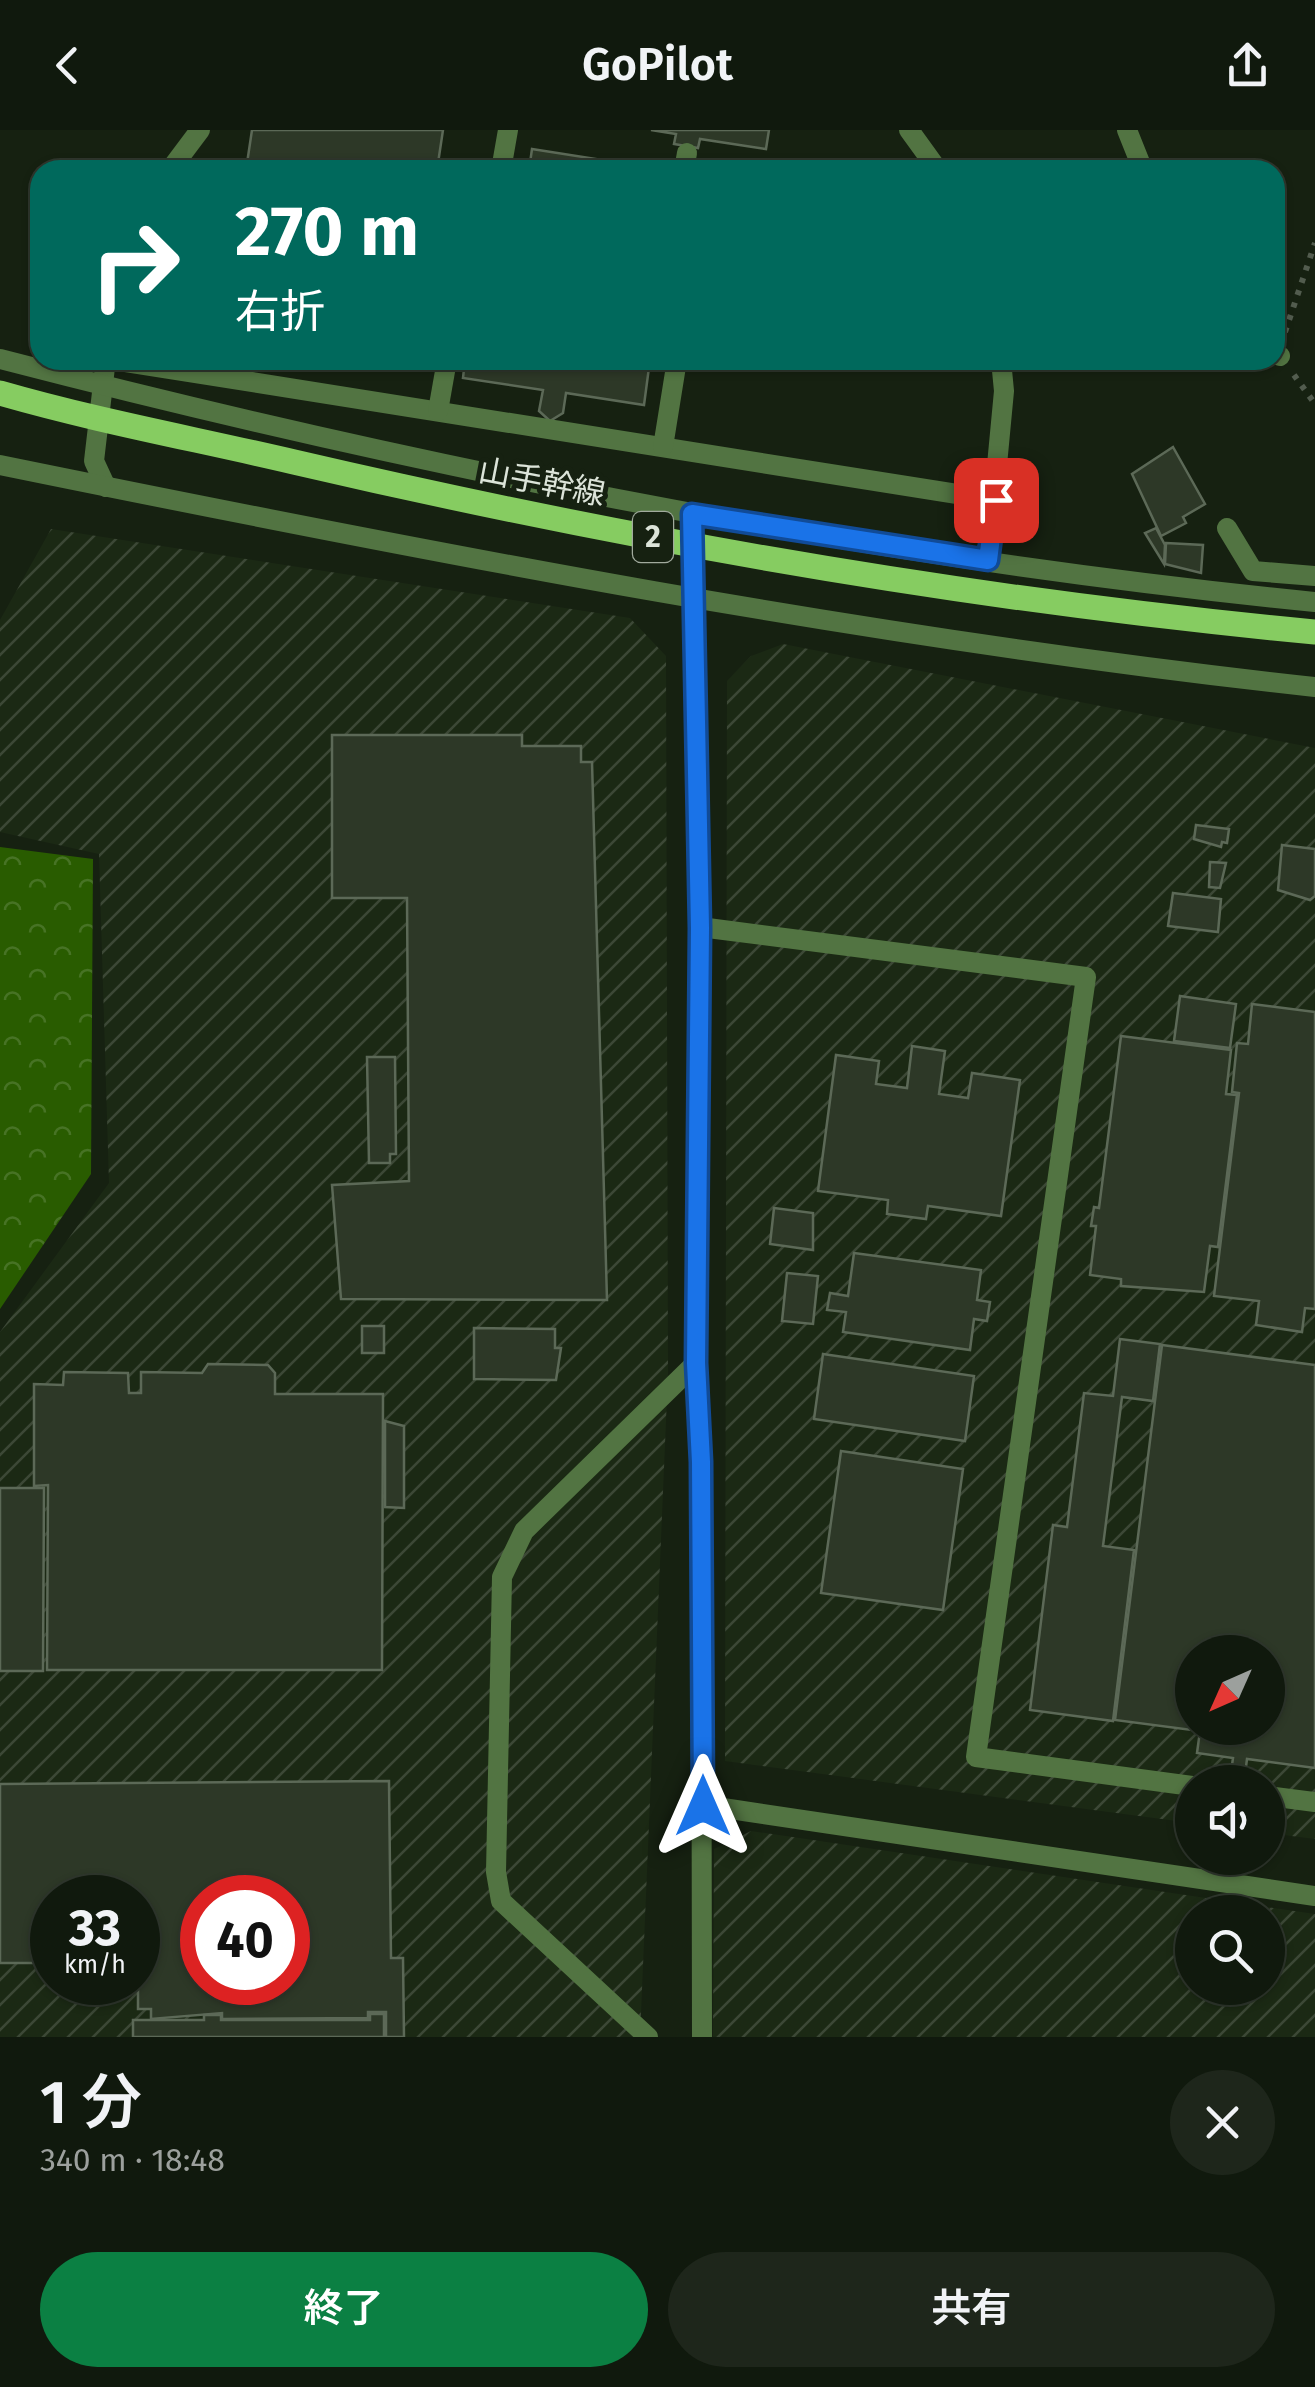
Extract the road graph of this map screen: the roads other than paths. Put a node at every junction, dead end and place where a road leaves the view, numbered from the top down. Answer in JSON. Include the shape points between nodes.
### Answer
{"nodes":[{"id":1,"x":200,"y":130,"type":"edge"},
{"id":2,"x":508,"y":130,"type":"edge"},
{"id":3,"x":910,"y":130,"type":"edge"},
{"id":4,"x":1127,"y":130,"type":"edge"},
{"id":5,"x":178,"y":160,"type":"edge"},
{"id":6,"x":503,"y":160,"type":"edge"},
{"id":7,"x":931,"y":160,"type":"edge"},
{"id":8,"x":1140,"y":160,"type":"edge"},
{"id":9,"x":0,"y":359,"type":"edge"},
{"id":10,"x":30,"y":367,"type":"edge"},
{"id":11,"x":43,"y":370,"type":"edge"},
{"id":12,"x":107,"y":370,"type":"edge"},
{"id":13,"x":174,"y":370,"type":"edge"},
{"id":14,"x":445,"y":370,"type":"edge"},
{"id":15,"x":676,"y":370,"type":"edge"},
{"id":16,"x":1001,"y":370,"type":"edge"},
{"id":17,"x":102,"y":385,"type":"junction"},
{"id":18,"x":0,"y":393,"type":"edge"},
{"id":19,"x":438,"y":411,"type":"junction"},
{"id":20,"x":664,"y":447,"type":"junction"},
{"id":21,"x":0,"y":465,"type":"edge"},
{"id":22,"x":106,"y":487,"type":"junction"},
{"id":23,"x":996,"y":500,"type":"junction"},
{"id":24,"x":692,"y":514,"type":"junction"},
{"id":25,"x":1226,"y":528,"type":"dead end"},
{"id":26,"x":988,"y":560,"type":"junction"},
{"id":27,"x":1315,"y":576,"type":"edge"},
{"id":28,"x":693,"y":597,"type":"junction"},
{"id":29,"x":1315,"y":602,"type":"edge"},
{"id":30,"x":1315,"y":632,"type":"edge"},
{"id":31,"x":1315,"y":686,"type":"edge"},
{"id":32,"x":700,"y":928,"type":"junction"},
{"id":33,"x":696,"y":1363,"type":"junction"},
{"id":34,"x":1175,"y":1784,"type":"edge"},
{"id":35,"x":1285,"y":1798,"type":"edge"},
{"id":36,"x":1315,"y":1802,"type":"edge"},
{"id":37,"x":703,"y":1806,"type":"junction"},
{"id":38,"x":1315,"y":1896,"type":"edge"},
{"id":39,"x":648,"y":2037,"type":"edge"},
{"id":40,"x":702,"y":2037,"type":"edge"}],
"edges":[{"from":1,"to":5,"type":"street"},
{"from":2,"to":6,"type":"street"},
{"from":3,"to":7,"type":"street"},
{"from":4,"to":8,"type":"street"},
{"from":9,"to":10,"type":"street"},
{"from":11,"to":17,"type":"street"},
{"from":12,"to":17,"type":"street"},
{"from":13,"to":19,"type":"street"},
{"from":14,"to":19,"type":"street"},
{"from":15,"to":20,"type":"street"},
{"from":16,"to":23,"type":"street"},
{"from":17,"to":22,"type":"street","via":[[94,461]]},
{"from":17,"to":24,"type":"street","via":[[384,453]]},
{"from":18,"to":30,"type":"main road","name":"山手幹線","number":"2","bridge":true,"via":[[638,534],[1075,605]]},
{"from":19,"to":20,"type":"street"},
{"from":20,"to":23,"type":"street"},
{"from":21,"to":22,"type":"street"},
{"from":22,"to":28,"type":"street"},
{"from":23,"to":26,"type":"street"},
{"from":24,"to":26,"type":"street"},
{"from":24,"to":28,"type":"street"},
{"from":25,"to":27,"type":"street","via":[[1253,571]]},
{"from":26,"to":29,"type":"street"},
{"from":28,"to":31,"type":"street","via":[[983,645]]},
{"from":28,"to":32,"type":"street"},
{"from":32,"to":33,"type":"street"},
{"from":32,"to":34,"type":"street","via":[[1086,977],[976,1757]]},
{"from":33,"to":37,"type":"street"},
{"from":33,"to":39,"type":"street","via":[[524,1531],[502,1576],[496,1872],[501,1901]]},
{"from":35,"to":36,"type":"street"},
{"from":37,"to":38,"type":"street"},
{"from":37,"to":40,"type":"street"}]}
